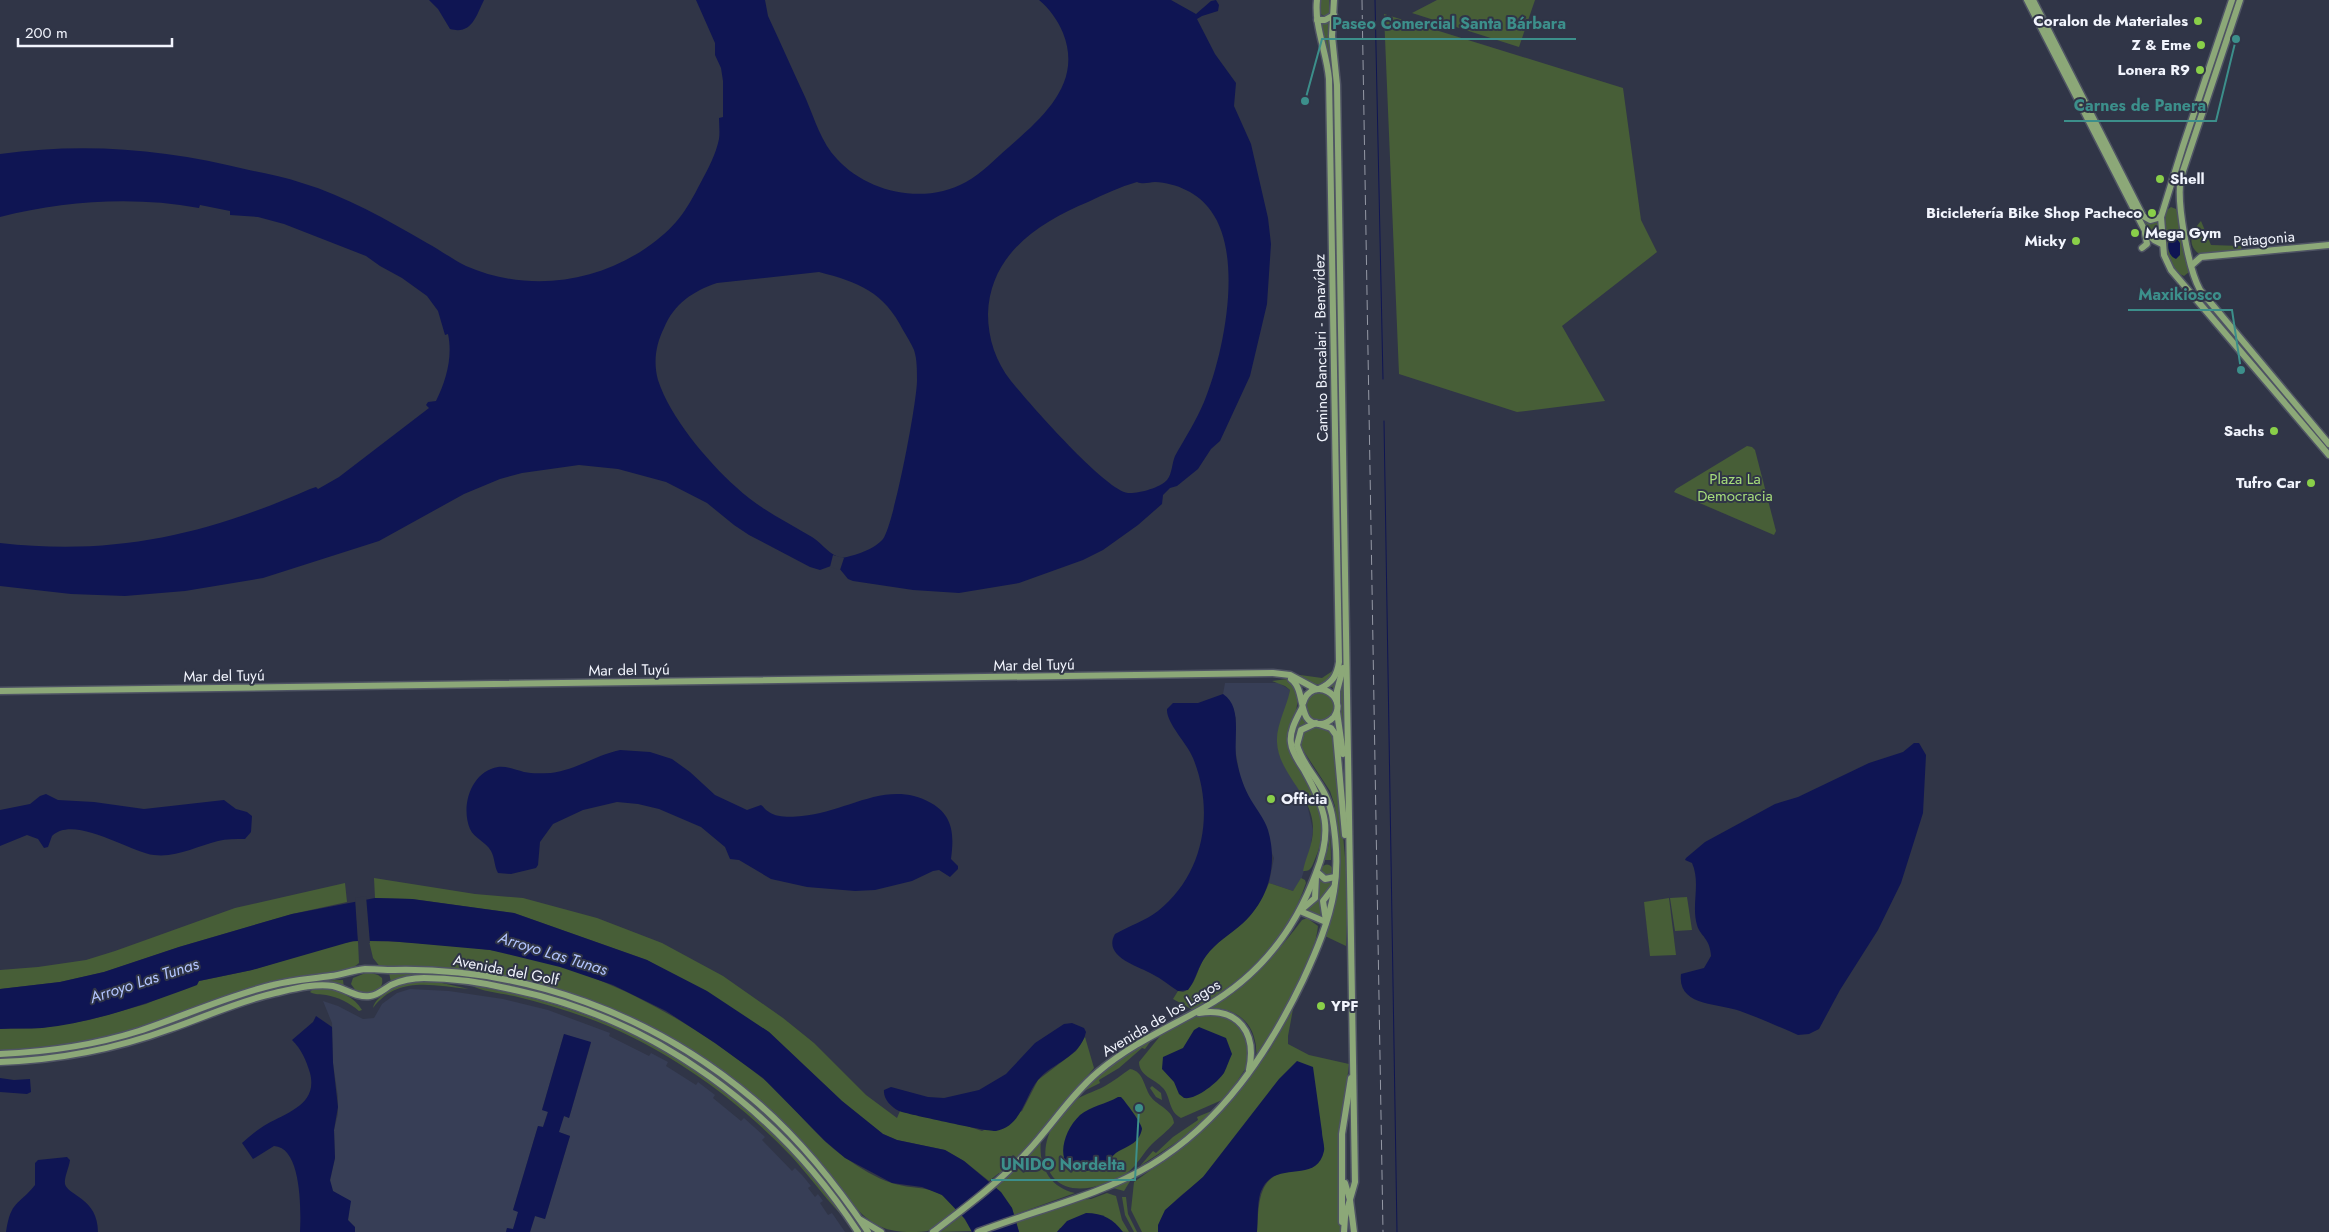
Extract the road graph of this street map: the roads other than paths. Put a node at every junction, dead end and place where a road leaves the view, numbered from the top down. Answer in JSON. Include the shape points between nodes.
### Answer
{"nodes":[{"id":1,"x":1317,"y":0,"type":"edge"},
{"id":2,"x":1334,"y":0,"type":"edge"},
{"id":3,"x":2027,"y":0,"type":"edge"},
{"id":4,"x":2033,"y":0,"type":"edge"},
{"id":5,"x":2232,"y":0,"type":"edge"},
{"id":6,"x":2240,"y":0,"type":"edge"},
{"id":7,"x":1334,"y":14,"type":"junction"},
{"id":8,"x":1317,"y":20,"type":"junction"},
{"id":9,"x":2179,"y":207,"type":"junction"},
{"id":10,"x":2164,"y":208,"type":"junction"},
{"id":11,"x":2161,"y":216,"type":"junction"},
{"id":12,"x":2145,"y":231,"type":"junction"},
{"id":13,"x":2162,"y":244,"type":"junction"},
{"id":14,"x":2329,"y":245,"type":"edge"},
{"id":15,"x":2188,"y":247,"type":"junction"},
{"id":16,"x":2142,"y":248,"type":"dead end"},
{"id":17,"x":2201,"y":257,"type":"junction"},
{"id":18,"x":2192,"y":269,"type":"junction"},
{"id":19,"x":2179,"y":279,"type":"junction"},
{"id":20,"x":2329,"y":444,"type":"edge"},
{"id":21,"x":2329,"y":456,"type":"edge"},
{"id":22,"x":1345,"y":646,"type":"junction"},
{"id":23,"x":1258,"y":675,"type":"junction"},
{"id":24,"x":1318,"y":689,"type":"junction"},
{"id":25,"x":0,"y":691,"type":"edge"},
{"id":26,"x":1302,"y":705,"type":"junction"},
{"id":27,"x":1337,"y":707,"type":"junction"},
{"id":28,"x":1317,"y":724,"type":"junction"},
{"id":29,"x":1349,"y":835,"type":"junction"},
{"id":30,"x":1319,"y":864,"type":"junction"},
{"id":31,"x":1335,"y":866,"type":"junction"},
{"id":32,"x":1316,"y":873,"type":"junction"},
{"id":33,"x":1335,"y":881,"type":"junction"},
{"id":34,"x":1350,"y":884,"type":"junction"},
{"id":35,"x":1300,"y":911,"type":"junction"},
{"id":36,"x":1326,"y":922,"type":"junction"},
{"id":37,"x":1193,"y":1014,"type":"junction"},
{"id":38,"x":1353,"y":1034,"type":"junction"},
{"id":39,"x":0,"y":1054,"type":"edge"},
{"id":40,"x":0,"y":1062,"type":"edge"},
{"id":41,"x":1248,"y":1074,"type":"junction"},
{"id":42,"x":1342,"y":1150,"type":"junction"},
{"id":43,"x":1355,"y":1182,"type":"junction"},
{"id":44,"x":1350,"y":1200,"type":"junction"},
{"id":45,"x":858,"y":1218,"type":"junction"},
{"id":46,"x":858,"y":1232,"type":"edge"},
{"id":47,"x":868,"y":1232,"type":"edge"},
{"id":48,"x":881,"y":1232,"type":"edge"},
{"id":49,"x":933,"y":1232,"type":"edge"},
{"id":50,"x":978,"y":1232,"type":"edge"},
{"id":51,"x":1343,"y":1232,"type":"edge"},
{"id":52,"x":1354,"y":1232,"type":"edge"}],
"edges":[{"from":1,"to":8,"type":"street","name":"Camino Bancalari - Benavídez"},
{"from":2,"to":7,"type":"street","name":"Camino Bancalari - Benavídez"},
{"from":3,"to":12,"type":"street"},
{"from":4,"to":11,"type":"street","via":[[2143,216],[2150,220]]},
{"from":5,"to":10,"type":"street"},
{"from":6,"to":9,"type":"street","via":[[2181,177]]},
{"from":7,"to":8,"type":"street","via":[[1325,20]]},
{"from":7,"to":22,"type":"street","name":"Camino Bancalari - Benavídez"},
{"from":8,"to":24,"type":"street","name":"Camino Bancalari - Benavídez","via":[[1329,79],[1339,662],[1332,681]]},
{"from":9,"to":10,"type":"street","via":[[2174,203]]},
{"from":9,"to":15,"type":"street"},
{"from":10,"to":11,"type":"street"},
{"from":11,"to":13,"type":"street"},
{"from":12,"to":13,"type":"street"},
{"from":12,"to":16,"type":"street","via":[[2147,240]]},
{"from":13,"to":19,"type":"street","via":[[2167,264]]},
{"from":14,"to":17,"type":"street","name":"Patagonia"},
{"from":15,"to":17,"type":"street"},
{"from":15,"to":18,"type":"street"},
{"from":17,"to":18,"type":"street"},
{"from":18,"to":19,"type":"street","via":[[2188,279]]},
{"from":18,"to":20,"type":"street","via":[[2204,296]]},
{"from":19,"to":21,"type":"street"},
{"from":22,"to":27,"type":"street","name":"Camino Bancalari - Benavídez"},
{"from":22,"to":29,"type":"street","name":"Camino Bancalari - Benavídez"},
{"from":23,"to":24,"type":"street","via":[[1290,675]]},
{"from":23,"to":25,"type":"street","name":"Mar del Tuyú"},
{"from":23,"to":26,"type":"street","via":[[1290,679],[1298,688]]},
{"from":24,"to":26,"type":"street","via":[[1306,695]]},
{"from":24,"to":27,"type":"street","via":[[1332,694]]},
{"from":26,"to":28,"type":"street","via":[[1306,718]]},
{"from":26,"to":30,"type":"street","name":"Avenida de los Lagos","via":[[1291,744],[1322,803],[1327,835]]},
{"from":27,"to":28,"type":"street","via":[[1333,718]]},
{"from":27,"to":29,"type":"street","name":"Camino Bancalari - Benavídez","via":[[1343,744]]},
{"from":28,"to":31,"type":"street","via":[[1301,730],[1297,744],[1329,803]]},
{"from":28,"to":34,"type":"street","name":"Camino Bancalari - Benavídez","via":[[1333,730],[1336,738]]},
{"from":29,"to":34,"type":"street","name":"Camino Bancalari - Benavídez"},
{"from":30,"to":31,"type":"street","via":[[1329,862]]},
{"from":30,"to":32,"type":"street","name":"Avenida de los Lagos"},
{"from":31,"to":33,"type":"street"},
{"from":32,"to":33,"type":"street"},
{"from":32,"to":35,"type":"street","name":"Avenida de los Lagos"},
{"from":33,"to":36,"type":"street"},
{"from":34,"to":38,"type":"street","name":"Camino Bancalari - Benavídez"},
{"from":35,"to":36,"type":"street"},
{"from":35,"to":37,"type":"street","name":"Avenida de los Lagos","via":[[1267,958],[1237,985]]},
{"from":36,"to":41,"type":"street","via":[[1293,1001]]},
{"from":37,"to":41,"type":"street","via":[[1220,1012],[1243,1026],[1252,1046]]},
{"from":37,"to":49,"type":"street","name":"Avenida de los Lagos","via":[[1128,1049],[1097,1073],[1028,1152]]},
{"from":38,"to":42,"type":"street","name":"Camino Bancalari - Benavídez"},
{"from":38,"to":43,"type":"street","name":"Camino Bancalari - Benavídez"},
{"from":39,"to":45,"type":"street","name":"Avenida del Golf","via":[[52,1050],[108,1040],[233,996],[295,980],[378,969],[438,970],[502,979],[574,997],[621,1016],[662,1036],[718,1071],[787,1130]]},
{"from":40,"to":46,"type":"street","name":"Avenida del Golf","via":[[53,1058],[110,1048],[253,999],[304,987],[334,986],[367,996],[417,978],[452,979],[501,987],[572,1005],[618,1023],[713,1078],[789,1144],[820,1179]]},
{"from":41,"to":50,"type":"street","via":[[1208,1121],[1151,1164],[1105,1187]]},
{"from":42,"to":44,"type":"street","via":[[1345,1186]]},
{"from":42,"to":51,"type":"street","name":"Camino Bancalari - Benavídez"},
{"from":43,"to":44,"type":"street","name":"Camino Bancalari - Benavídez"},
{"from":43,"to":52,"type":"street"},
{"from":44,"to":51,"type":"street","name":"Camino Bancalari - Benavídez"},
{"from":44,"to":52,"type":"street"},
{"from":45,"to":47,"type":"street","name":"Avenida del Golf"},
{"from":45,"to":48,"type":"street"}]}
